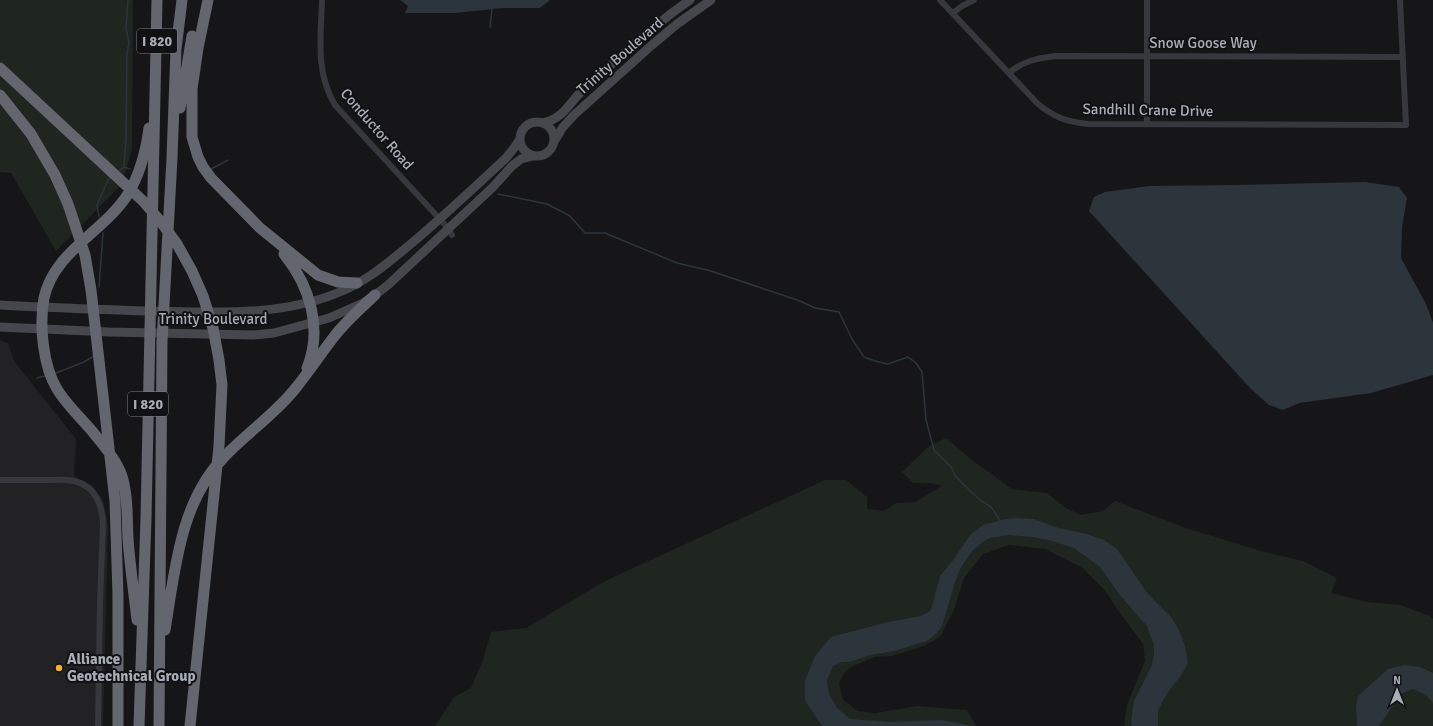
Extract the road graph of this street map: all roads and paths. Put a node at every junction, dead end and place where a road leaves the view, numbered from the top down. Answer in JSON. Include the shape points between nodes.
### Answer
{"nodes":[{"id":1,"x":157,"y":0,"type":"edge"},
{"id":2,"x":182,"y":0,"type":"edge"},
{"id":3,"x":201,"y":0,"type":"edge"},
{"id":4,"x":208,"y":0,"type":"edge"},
{"id":5,"x":322,"y":0,"type":"edge"},
{"id":6,"x":690,"y":0,"type":"edge"},
{"id":7,"x":711,"y":0,"type":"edge"},
{"id":8,"x":940,"y":0,"type":"edge"},
{"id":9,"x":974,"y":0,"type":"edge"},
{"id":10,"x":1147,"y":0,"type":"edge"},
{"id":11,"x":1400,"y":0,"type":"edge"},
{"id":12,"x":953,"y":13,"type":"junction"},
{"id":13,"x":1146,"y":56,"type":"junction"},
{"id":14,"x":1402,"y":57,"type":"junction"},
{"id":15,"x":0,"y":68,"type":"edge"},
{"id":16,"x":1009,"y":73,"type":"junction"},
{"id":17,"x":156,"y":82,"type":"junction"},
{"id":18,"x":0,"y":95,"type":"edge"},
{"id":19,"x":544,"y":123,"type":"junction"},
{"id":20,"x":1147,"y":124,"type":"junction"},
{"id":21,"x":520,"y":139,"type":"junction"},
{"id":22,"x":554,"y":140,"type":"junction"},
{"id":23,"x":533,"y":156,"type":"junction"},
{"id":24,"x":172,"y":158,"type":"junction"},
{"id":25,"x":440,"y":220,"type":"junction"},
{"id":26,"x":450,"y":232,"type":"junction"},
{"id":27,"x":273,"y":239,"type":"junction"},
{"id":28,"x":357,"y":283,"type":"junction"},
{"id":29,"x":375,"y":295,"type":"junction"},
{"id":30,"x":310,"y":302,"type":"junction"},
{"id":31,"x":0,"y":305,"type":"edge"},
{"id":32,"x":42,"y":308,"type":"junction"},
{"id":33,"x":314,"y":323,"type":"junction"},
{"id":34,"x":0,"y":327,"type":"edge"},
{"id":35,"x":42,"y":329,"type":"junction"},
{"id":36,"x":295,"y":390,"type":"junction"},
{"id":37,"x":0,"y":480,"type":"edge"},
{"id":38,"x":141,"y":658,"type":"junction"},
{"id":39,"x":160,"y":658,"type":"junction"},
{"id":40,"x":98,"y":726,"type":"edge"},
{"id":41,"x":118,"y":726,"type":"edge"},
{"id":42,"x":139,"y":726,"type":"edge"},
{"id":43,"x":159,"y":726,"type":"edge"},
{"id":44,"x":190,"y":726,"type":"edge"}],
"edges":[{"from":1,"to":17,"type":"highway","number":"I 820"},
{"from":2,"to":24,"type":"highway","number":"I 820","via":[[176,49]]},
{"from":3,"to":24,"type":"highway"},
{"from":4,"to":27,"type":"highway","via":[[192,89],[192,137],[198,157],[211,178]]},
{"from":5,"to":25,"type":"street","name":"Conductor Road","via":[[321,56],[328,93],[335,105]]},
{"from":6,"to":19,"type":"main road","name":"Trinity Boulevard","via":[[582,90],[559,117]]},
{"from":7,"to":22,"type":"main road","name":"Trinity Boulevard","via":[[652,45],[574,115]]},
{"from":8,"to":12,"type":"street","name":"Sandhill Crane Drive"},
{"from":9,"to":12,"type":"street"},
{"from":10,"to":13,"type":"street"},
{"from":11,"to":14,"type":"street"},
{"from":12,"to":16,"type":"street","name":"Sandhill Crane Drive"},
{"from":13,"to":14,"type":"street","name":"Snow Goose Way"},
{"from":13,"to":16,"type":"street","name":"Snow Goose Way","via":[[1036,58],[1024,62]]},
{"from":13,"to":20,"type":"street"},
{"from":14,"to":20,"type":"street","name":"Sandhill Crane Drive","via":[[1406,125]]},
{"from":15,"to":44,"type":"highway","via":[[143,201],[161,222],[192,271],[213,328],[222,385],[219,446]]},
{"from":16,"to":20,"type":"street","name":"Sandhill Crane Drive","via":[[1044,110],[1068,122]]},
{"from":17,"to":32,"type":"highway","via":[[147,141],[134,181],[120,204],[62,260],[48,283]]},
{"from":17,"to":38,"type":"highway","number":"I 820"},
{"from":18,"to":41,"type":"highway","via":[[31,134],[52,168],[68,204],[85,255],[115,508]]},
{"from":19,"to":21,"type":"main road","name":"Trinity Boulevard","via":[[534,122],[527,125]]},
{"from":19,"to":22,"type":"main road","via":[[552,130]]},
{"from":21,"to":23,"type":"main road","via":[[523,150]]},
{"from":21,"to":25,"type":"main road","name":"Trinity Boulevard","via":[[506,158]]},
{"from":22,"to":23,"type":"main road","name":"Trinity Boulevard","via":[[553,147],[548,153]]},
{"from":23,"to":26,"type":"main road","name":"Trinity Boulevard","via":[[521,159],[512,166]]},
{"from":24,"to":39,"type":"highway","number":"I 820","via":[[162,342]]},
{"from":25,"to":26,"type":"street","name":"Conductor Road"},
{"from":25,"to":28,"type":"main road","name":"Trinity Boulevard","via":[[377,272]]},
{"from":26,"to":29,"type":"main road","name":"Trinity Boulevard"},
{"from":27,"to":28,"type":"highway","via":[[318,276],[338,282]]},
{"from":27,"to":30,"type":"highway","via":[[292,263]]},
{"from":28,"to":30,"type":"main road","name":"Trinity Boulevard","via":[[343,291]]},
{"from":29,"to":33,"type":"main road","name":"Trinity Boulevard"},
{"from":29,"to":36,"type":"highway","via":[[337,333]]},
{"from":30,"to":32,"type":"main road","name":"Trinity Boulevard","via":[[277,309],[241,312]]},
{"from":30,"to":33,"type":"highway"},
{"from":31,"to":32,"type":"main road","name":"Trinity Boulevard"},
{"from":32,"to":35,"type":"highway"},
{"from":33,"to":35,"type":"main road","name":"Trinity Boulevard","via":[[267,334]]},
{"from":33,"to":36,"type":"highway","via":[[314,344],[309,362]]},
{"from":34,"to":35,"type":"main road","name":"Trinity Boulevard"},
{"from":35,"to":38,"type":"highway","via":[[45,354],[57,389],[116,462],[122,476],[126,493],[128,541]]},
{"from":36,"to":39,"type":"highway","via":[[224,456],[201,487],[190,512],[174,572]]},
{"from":37,"to":40,"type":"street","via":[[75,481],[89,489],[100,506],[103,526]]},
{"from":38,"to":42,"type":"highway","number":"I 820"},
{"from":39,"to":43,"type":"highway","number":"I 820"}]}
